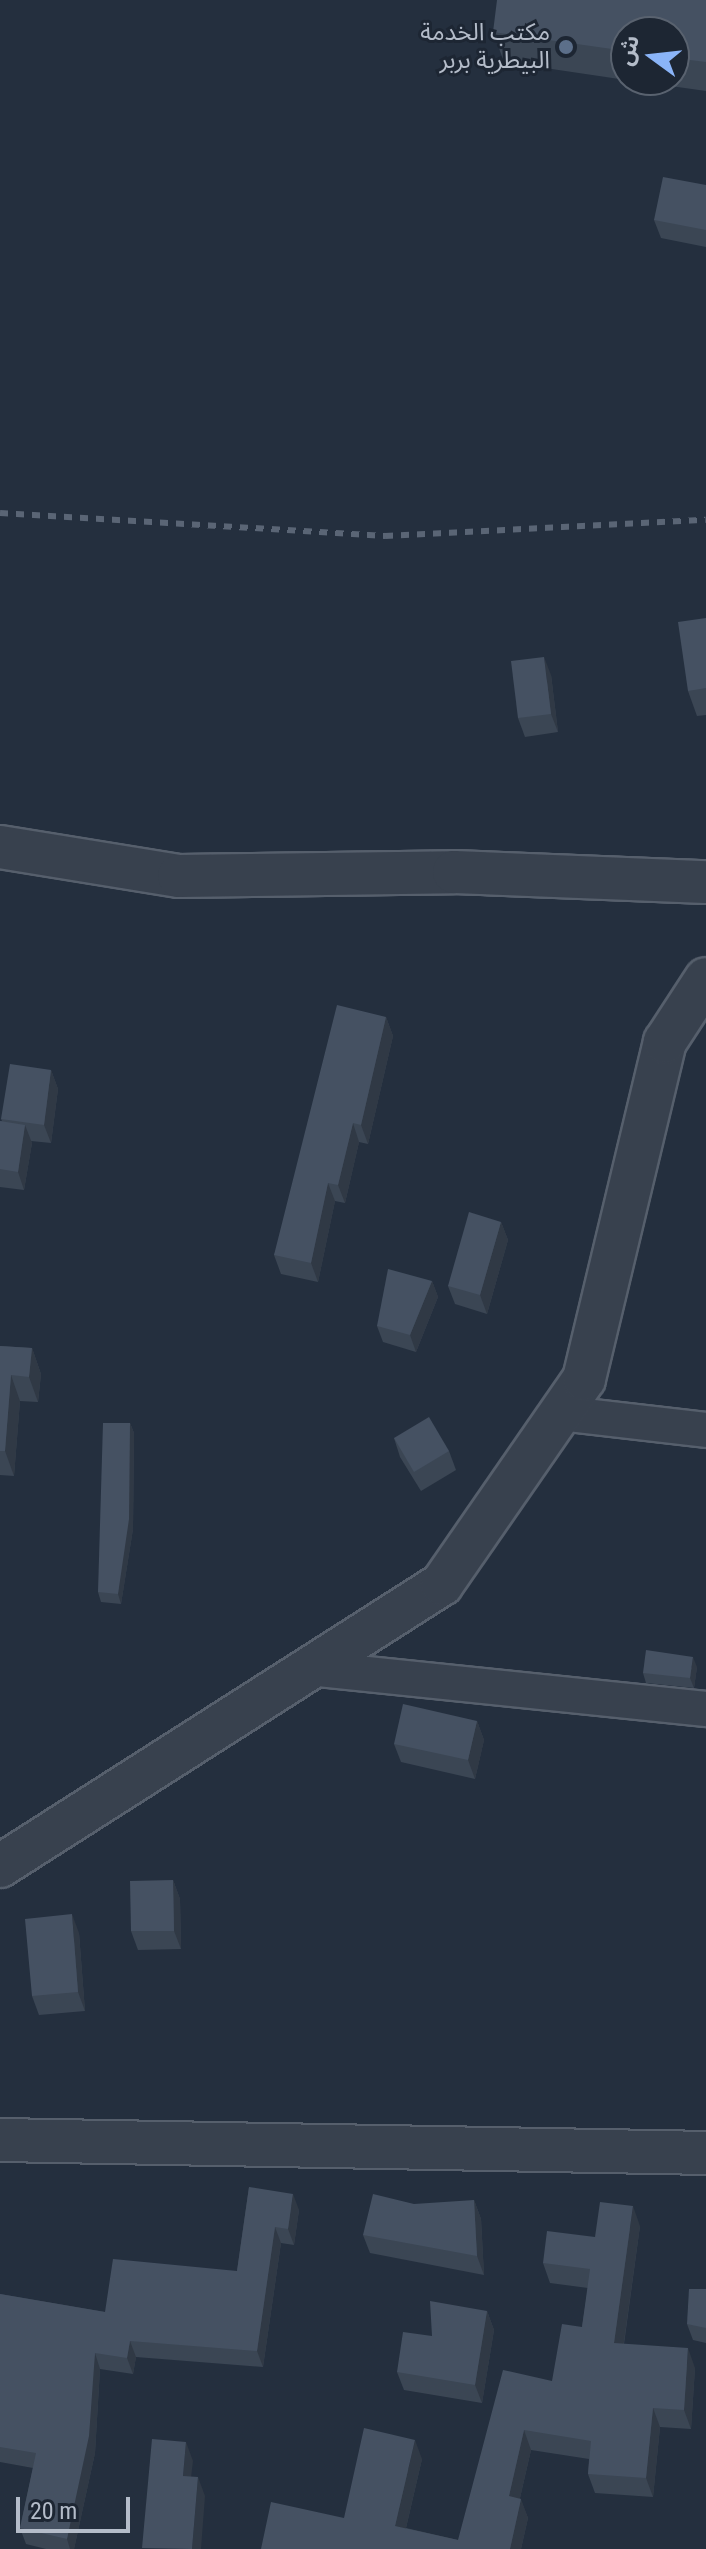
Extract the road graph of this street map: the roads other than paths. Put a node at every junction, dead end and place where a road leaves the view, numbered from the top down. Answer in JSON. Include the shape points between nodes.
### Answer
{"nodes":[{"id":1,"x":0,"y":847,"type":"edge"},
{"id":2,"x":706,"y":882,"type":"edge"},
{"id":3,"x":706,"y":979,"type":"edge"},
{"id":4,"x":560,"y":1413,"type":"junction"},
{"id":5,"x":706,"y":1430,"type":"edge"},
{"id":6,"x":309,"y":1668,"type":"junction"},
{"id":7,"x":706,"y":1709,"type":"edge"},
{"id":8,"x":0,"y":1866,"type":"edge"},
{"id":9,"x":0,"y":2140,"type":"edge"},
{"id":10,"x":706,"y":2153,"type":"edge"}],
"edges":[{"from":1,"to":2,"type":"street","via":[[179,876],[454,872]]},
{"from":3,"to":4,"type":"street","via":[[665,1042],[584,1379]]},
{"from":4,"to":5,"type":"street"},
{"from":4,"to":6,"type":"street","via":[[442,1584]]},
{"from":6,"to":7,"type":"street"},
{"from":6,"to":8,"type":"street"},
{"from":9,"to":10,"type":"street"}]}
